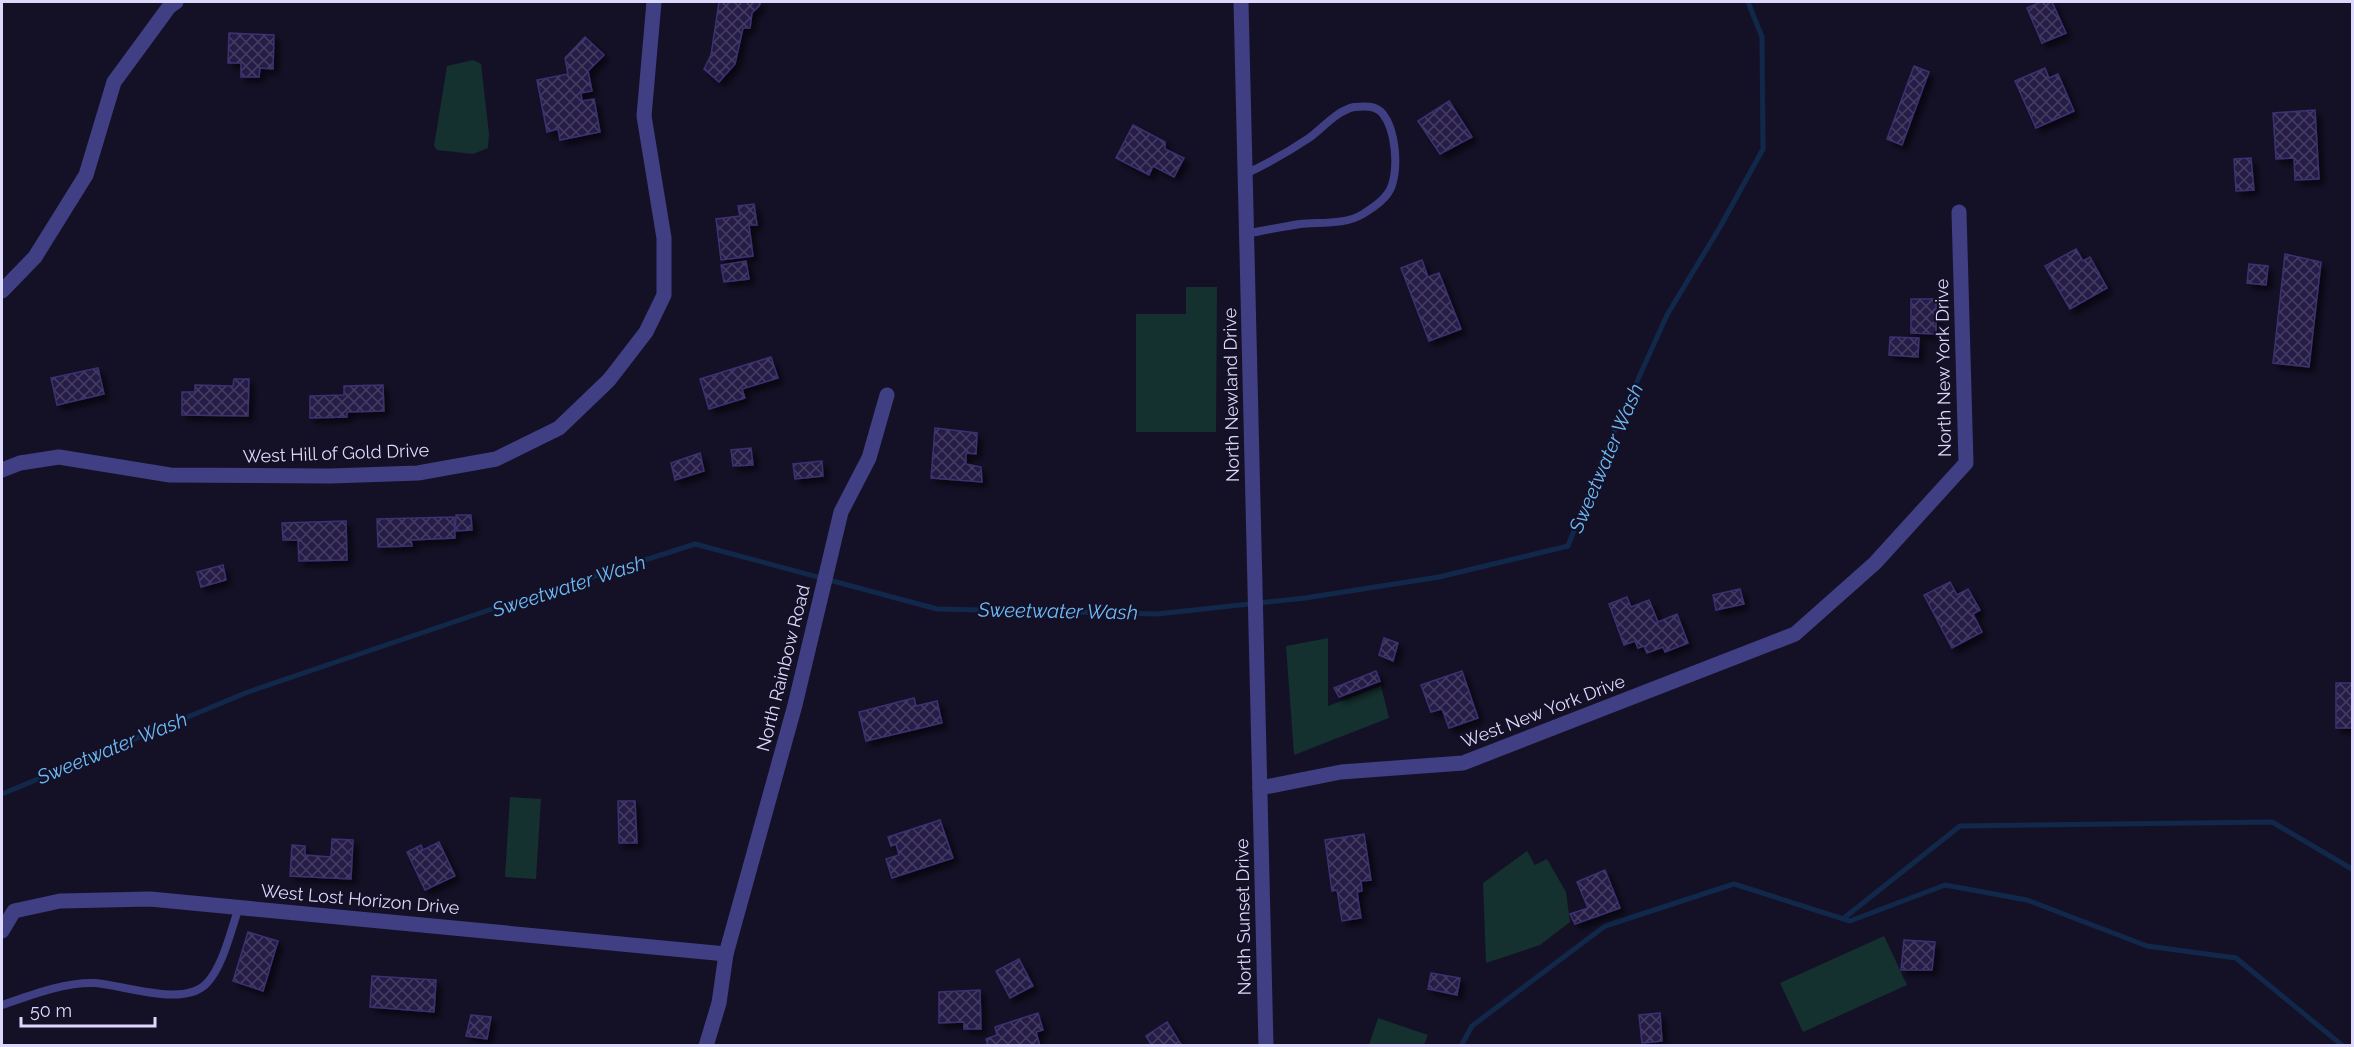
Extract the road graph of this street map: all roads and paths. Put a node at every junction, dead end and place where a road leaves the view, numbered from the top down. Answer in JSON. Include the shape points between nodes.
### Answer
{"nodes":[{"id":1,"x":176,"y":2,"type":"edge"},
{"id":2,"x":654,"y":2,"type":"edge"},
{"id":3,"x":1241,"y":2,"type":"edge"},
{"id":4,"x":1245,"y":174,"type":"junction"},
{"id":5,"x":1959,"y":212,"type":"dead end"},
{"id":6,"x":1246,"y":234,"type":"junction"},
{"id":7,"x":2,"y":291,"type":"edge"},
{"id":8,"x":887,"y":395,"type":"dead end"},
{"id":9,"x":2,"y":470,"type":"edge"},
{"id":10,"x":1795,"y":634,"type":"joint"},
{"id":11,"x":1260,"y":788,"type":"junction"},
{"id":12,"x":239,"y":907,"type":"junction"},
{"id":13,"x":2,"y":931,"type":"edge"},
{"id":14,"x":726,"y":954,"type":"junction"},
{"id":15,"x":2,"y":1005,"type":"edge"},
{"id":16,"x":706,"y":1046,"type":"edge"},
{"id":17,"x":1266,"y":1046,"type":"edge"}],
"edges":[{"from":1,"to":7,"type":"street","via":[[114,82],[86,175],[35,258]]},
{"from":2,"to":9,"type":"street","name":"West Hill of Gold Drive","via":[[644,116],[664,238],[664,295],[646,332],[609,380],[559,428],[496,459],[418,473],[170,475],[59,457]]},
{"from":3,"to":4,"type":"street","name":"North Newland Drive"},
{"from":4,"to":6,"type":"street","name":"North Newland Drive"},
{"from":4,"to":6,"type":"lane","via":[[1266,165],[1350,108],[1368,106],[1383,113],[1392,133],[1392,186],[1384,199],[1361,215]]},
{"from":5,"to":10,"type":"street","name":"North New York Drive","via":[[1966,463],[1875,563]]},
{"from":6,"to":11,"type":"street","name":"North Newland Drive"},
{"from":8,"to":14,"type":"street","name":"North Rainbow Road","via":[[869,458],[841,512],[795,705]]},
{"from":10,"to":11,"type":"street","name":"West New York Drive","via":[[1463,763],[1341,772]]},
{"from":11,"to":17,"type":"street","name":"North Sunset Drive"},
{"from":12,"to":13,"type":"street","name":"West Lost Horizon Drive","via":[[150,899],[60,901],[14,911]]},
{"from":12,"to":14,"type":"street","name":"West Lost Horizon Drive"},
{"from":12,"to":15,"type":"lane","via":[[215,972],[205,986],[173,995],[93,983],[67,986]]},
{"from":14,"to":16,"type":"street","name":"North Rainbow Road","via":[[719,1003]]}]}
